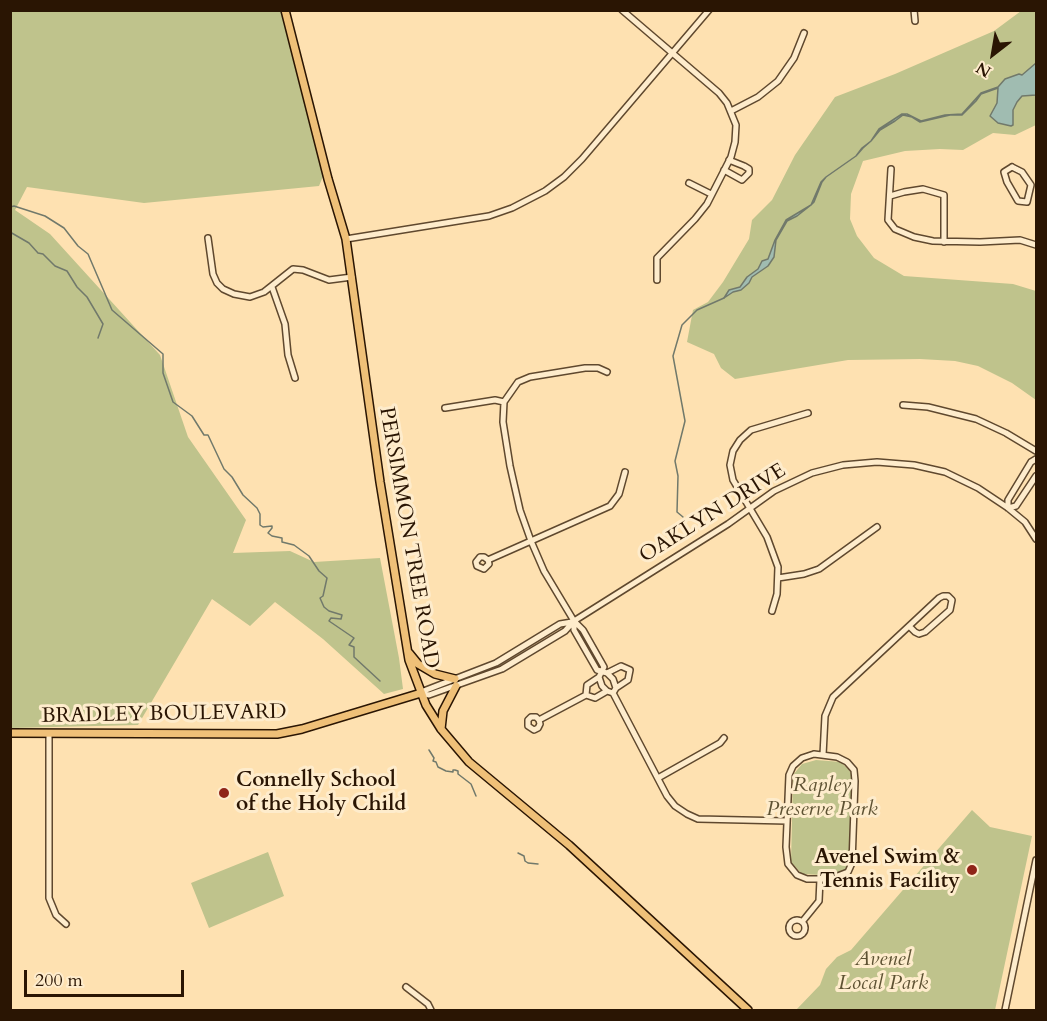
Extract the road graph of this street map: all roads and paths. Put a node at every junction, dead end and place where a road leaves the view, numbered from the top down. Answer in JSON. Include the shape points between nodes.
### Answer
{"nodes":[{"id":1,"x":285,"y":10,"type":"edge"},
{"id":2,"x":622,"y":10,"type":"edge"},
{"id":3,"x":709,"y":10,"type":"edge"},
{"id":4,"x":914,"y":10,"type":"edge"},
{"id":5,"x":915,"y":21,"type":"dead end"},
{"id":6,"x":804,"y":33,"type":"dead end"},
{"id":7,"x":673,"y":53,"type":"junction"},
{"id":8,"x":731,"y":111,"type":"junction"},
{"id":9,"x":729,"y":160,"type":"junction"},
{"id":10,"x":891,"y":169,"type":"dead end"},
{"id":11,"x":724,"y":170,"type":"junction"},
{"id":12,"x":689,"y":183,"type":"dead end"},
{"id":13,"x":1034,"y":184,"type":"edge"},
{"id":14,"x":711,"y":194,"type":"junction"},
{"id":15,"x":890,"y":196,"type":"junction"},
{"id":16,"x":208,"y":238,"type":"dead end"},
{"id":17,"x":346,"y":239,"type":"junction"},
{"id":18,"x":944,"y":242,"type":"junction"},
{"id":19,"x":1036,"y":245,"type":"edge"},
{"id":20,"x":351,"y":277,"type":"junction"},
{"id":21,"x":657,"y":280,"type":"dead end"},
{"id":22,"x":272,"y":287,"type":"junction"},
{"id":23,"x":607,"y":372,"type":"dead end"},
{"id":24,"x":295,"y":378,"type":"dead end"},
{"id":25,"x":504,"y":402,"type":"junction"},
{"id":26,"x":903,"y":405,"type":"dead end"},
{"id":27,"x":445,"y":408,"type":"dead end"},
{"id":28,"x":808,"y":413,"type":"dead end"},
{"id":29,"x":1036,"y":451,"type":"edge"},
{"id":30,"x":1036,"y":459,"type":"edge"},
{"id":31,"x":625,"y":472,"type":"dead end"},
{"id":32,"x":1036,"y":476,"type":"edge"},
{"id":33,"x":1008,"y":508,"type":"junction"},
{"id":34,"x":749,"y":509,"type":"junction"},
{"id":35,"x":877,"y":527,"type":"dead end"},
{"id":36,"x":1036,"y":539,"type":"edge"},
{"id":37,"x":531,"y":541,"type":"junction"},
{"id":38,"x":488,"y":560,"type":"dead end"},
{"id":39,"x":778,"y":578,"type":"junction"},
{"id":40,"x":772,"y":611,"type":"dead end"},
{"id":41,"x":574,"y":621,"type":"junction"},
{"id":42,"x":909,"y":626,"type":"junction"},
{"id":43,"x":408,"y":653,"type":"junction"},
{"id":44,"x":603,"y":675,"type":"junction"},
{"id":45,"x":455,"y":683,"type":"junction"},
{"id":46,"x":612,"y":691,"type":"junction"},
{"id":47,"x":421,"y":693,"type":"junction"},
{"id":48,"x":586,"y":695,"type":"junction"},
{"id":49,"x":539,"y":720,"type":"dead end"},
{"id":50,"x":441,"y":729,"type":"junction"},
{"id":51,"x":10,"y":733,"type":"edge"},
{"id":52,"x":49,"y":734,"type":"junction"},
{"id":53,"x":724,"y":738,"type":"dead end"},
{"id":54,"x":823,"y":755,"type":"junction"},
{"id":55,"x":658,"y":778,"type":"junction"},
{"id":56,"x":787,"y":821,"type":"junction"},
{"id":57,"x":1036,"y":860,"type":"edge"},
{"id":58,"x":820,"y":879,"type":"junction"},
{"id":59,"x":802,"y":922,"type":"dead end"},
{"id":60,"x":66,"y":924,"type":"dead end"},
{"id":61,"x":406,"y":987,"type":"dead end"},
{"id":62,"x":431,"y":1011,"type":"edge"},
{"id":63,"x":748,"y":1011,"type":"edge"},
{"id":64,"x":1005,"y":1011,"type":"edge"}],
"edges":[{"from":1,"to":17,"type":"main road","name":"PERSIMMON TREE ROAD"},
{"from":2,"to":7,"type":"street"},
{"from":3,"to":7,"type":"street"},
{"from":4,"to":5,"type":"street"},
{"from":6,"to":8,"type":"street","via":[[794,58],[778,81]]},
{"from":7,"to":8,"type":"street","via":[[720,93]]},
{"from":7,"to":17,"type":"street","via":[[582,159],[545,191],[489,216]]},
{"from":8,"to":9,"type":"street","via":[[736,132]]},
{"from":9,"to":11,"type":"street"},
{"from":9,"to":11,"type":"street","via":[[744,165],[749,173],[742,180]]},
{"from":10,"to":15,"type":"street"},
{"from":11,"to":14,"type":"street"},
{"from":12,"to":14,"type":"street"},
{"from":13,"to":13,"type":"street","via":[[1022,171],[1012,167],[1004,172],[1018,201],[1027,202]]},
{"from":14,"to":21,"type":"street","via":[[695,219],[657,258]]},
{"from":15,"to":18,"type":"street","via":[[888,220],[895,229]]},
{"from":15,"to":18,"type":"street","via":[[923,189],[944,195]]},
{"from":16,"to":22,"type":"street","via":[[213,274],[223,289],[250,297]]},
{"from":17,"to":20,"type":"main road","name":"PERSIMMON TREE ROAD"},
{"from":18,"to":19,"type":"street","via":[[1020,240]]},
{"from":20,"to":22,"type":"street","via":[[329,280],[293,269]]},
{"from":20,"to":43,"type":"main road","name":"PERSIMMON TREE ROAD"},
{"from":22,"to":24,"type":"street","via":[[285,324]]},
{"from":23,"to":25,"type":"street","via":[[585,368],[530,377],[514,386]]},
{"from":25,"to":27,"type":"street"},
{"from":25,"to":37,"type":"street","via":[[510,466]]},
{"from":26,"to":29,"type":"street","via":[[976,419]]},
{"from":28,"to":34,"type":"street","via":[[751,430],[733,451],[733,480]]},
{"from":30,"to":33,"type":"street","via":[[1008,500]]},
{"from":31,"to":37,"type":"street","via":[[619,494],[610,506]]},
{"from":32,"to":33,"type":"street","via":[[1016,506]]},
{"from":33,"to":34,"type":"street","name":"OAKLYN DRIVE","via":[[945,472],[877,462],[812,473],[774,491]]},
{"from":33,"to":36,"type":"street","name":"OAKLYN DRIVE"},
{"from":34,"to":39,"type":"street","via":[[772,549]]},
{"from":34,"to":41,"type":"street","name":"OAKLYN DRIVE"},
{"from":35,"to":39,"type":"street","via":[[819,569]]},
{"from":37,"to":38,"type":"street"},
{"from":37,"to":41,"type":"street"},
{"from":39,"to":40,"type":"street"},
{"from":41,"to":44,"type":"street","via":[[574,630]]},
{"from":41,"to":45,"type":"street","name":"OAKLYN DRIVE","via":[[565,631],[502,669]]},
{"from":42,"to":42,"type":"street","via":[[939,598],[948,596],[952,600],[950,610],[925,633],[919,634]]},
{"from":42,"to":54,"type":"street","via":[[832,697],[825,716]]},
{"from":43,"to":45,"type":"main road","via":[[418,664]]},
{"from":43,"to":47,"type":"main road","name":"PERSIMMON TREE ROAD"},
{"from":44,"to":46,"type":"street","via":[[602,686]]},
{"from":44,"to":46,"type":"street","via":[[614,679]]},
{"from":44,"to":46,"type":"street","via":[[621,666],[630,670],[628,680]]},
{"from":44,"to":48,"type":"street","via":[[587,685]]},
{"from":45,"to":47,"type":"street","name":"OAKLYN DRIVE","via":[[429,695]]},
{"from":45,"to":50,"type":"main road","via":[[443,711]]},
{"from":46,"to":48,"type":"street","via":[[595,698]]},
{"from":46,"to":55,"type":"street"},
{"from":47,"to":50,"type":"main road","name":"PERSIMMON TREE ROAD"},
{"from":47,"to":52,"type":"main road","name":"BRADLEY BOULEVARD","via":[[277,734]]},
{"from":48,"to":49,"type":"street"},
{"from":50,"to":63,"type":"main road","name":"PERSIMMON TREE ROAD","via":[[468,762],[569,845]]},
{"from":51,"to":52,"type":"main road","name":"BRADLEY BOULEVARD"},
{"from":52,"to":60,"type":"street","via":[[49,898],[56,915]]},
{"from":53,"to":55,"type":"street"},
{"from":54,"to":56,"type":"street","via":[[802,758],[793,766],[789,775]]},
{"from":54,"to":58,"type":"street","via":[[847,762],[854,770],[855,781],[850,869],[840,876]]},
{"from":55,"to":56,"type":"street","via":[[675,806],[698,819]]},
{"from":56,"to":58,"type":"street","via":[[788,864],[797,875]]},
{"from":57,"to":64,"type":"street"},
{"from":58,"to":59,"type":"street","via":[[819,901]]},
{"from":61,"to":62,"type":"street"}]}
